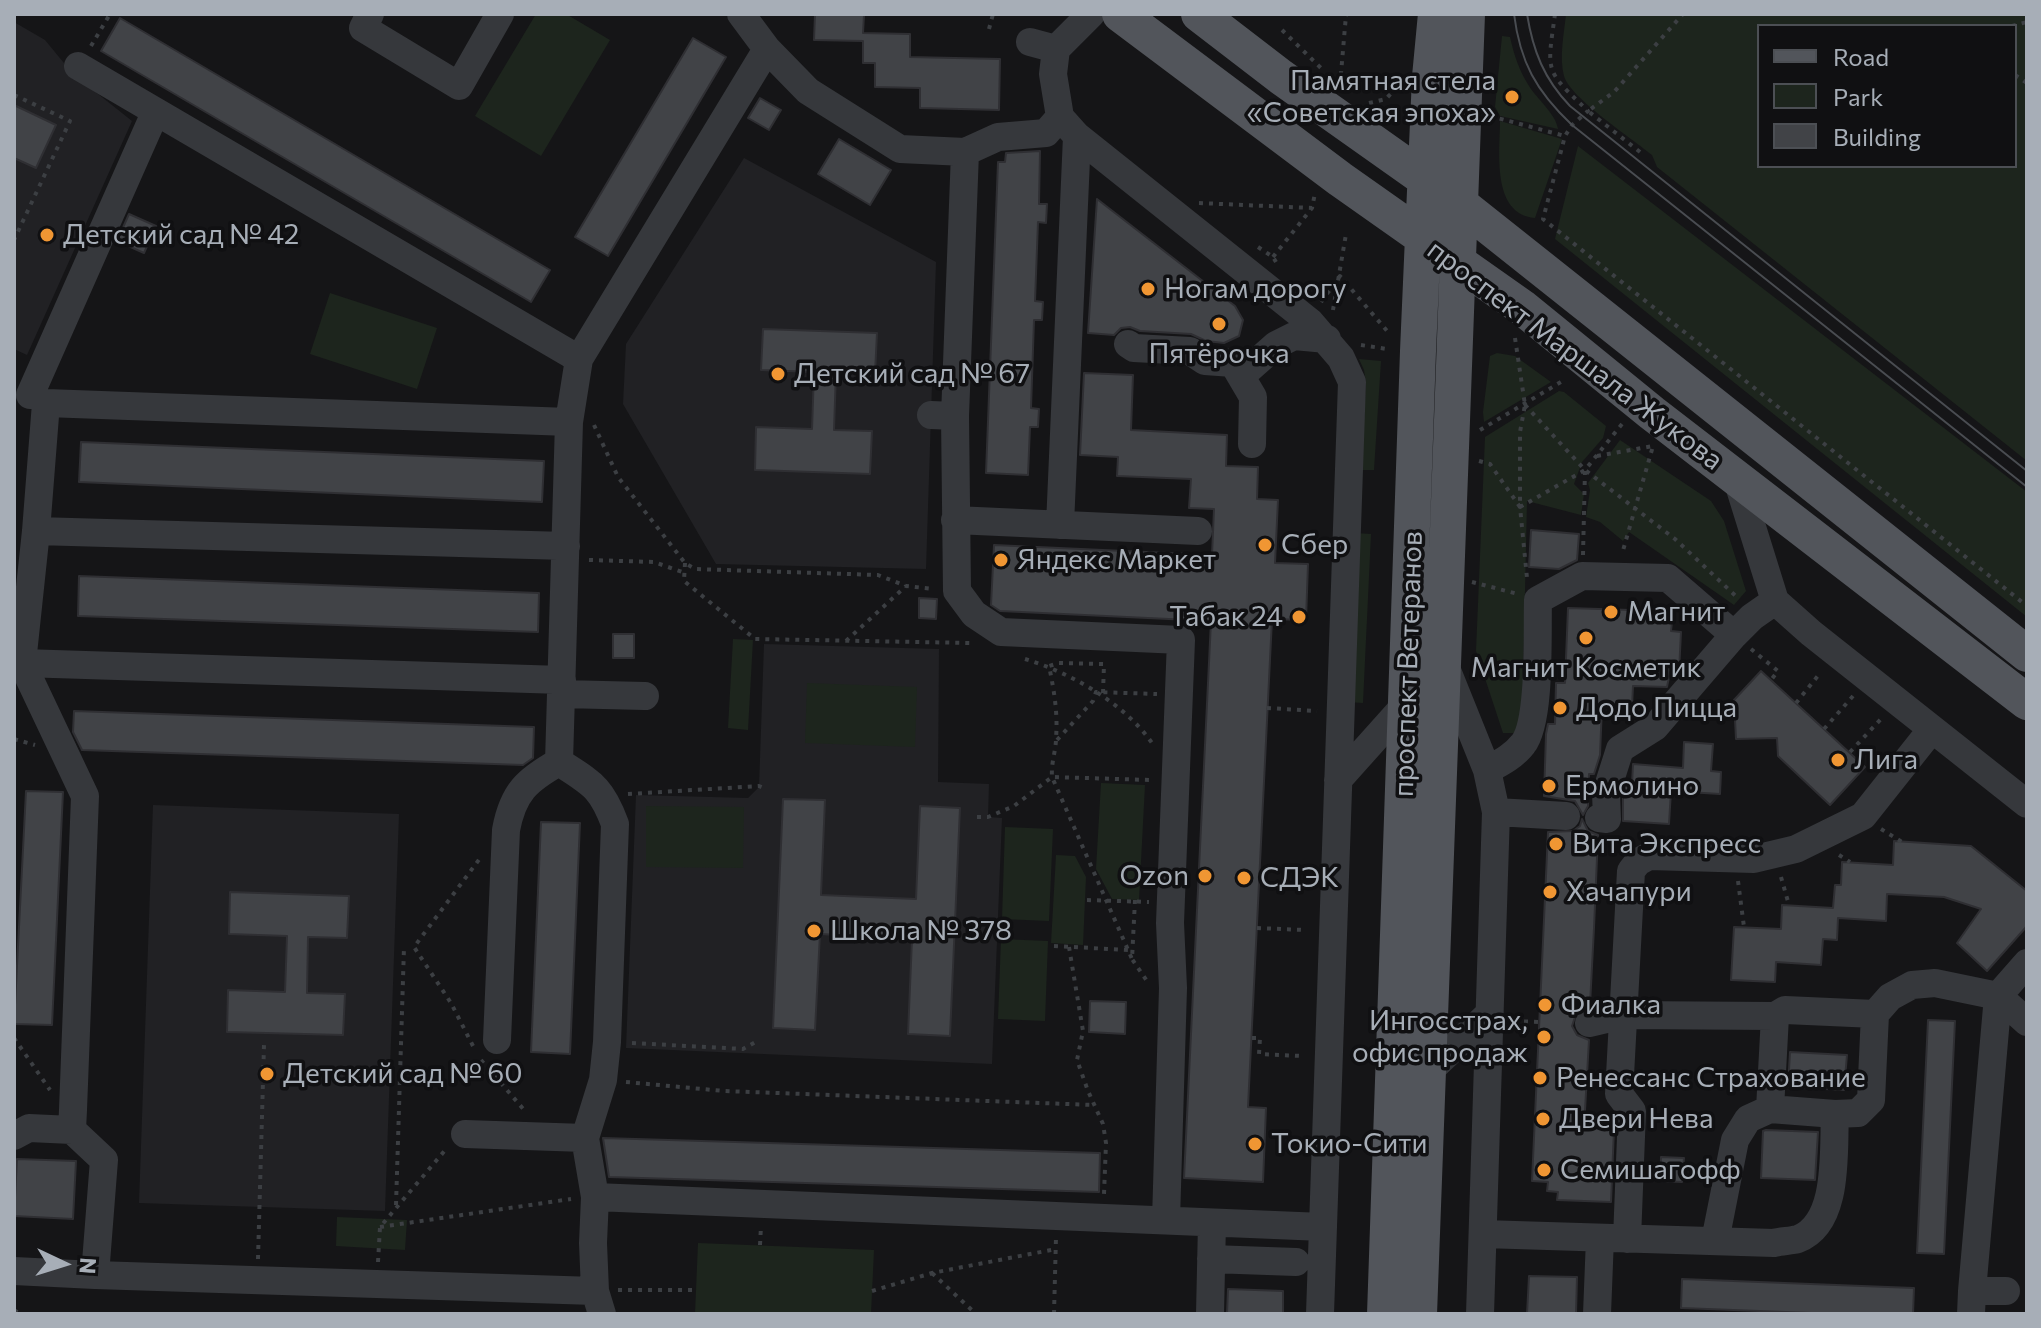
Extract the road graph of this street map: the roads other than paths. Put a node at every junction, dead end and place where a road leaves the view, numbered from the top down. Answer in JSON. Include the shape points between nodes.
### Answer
{"nodes":[{"id":1,"x":370,"y":14,"type":"edge"},
{"id":2,"x":500,"y":14,"type":"edge"},
{"id":3,"x":741,"y":14,"type":"edge"},
{"id":4,"x":1091,"y":14,"type":"edge"},
{"id":5,"x":1120,"y":14,"type":"edge"},
{"id":6,"x":1199,"y":14,"type":"edge"},
{"id":7,"x":1436,"y":14,"type":"edge"},
{"id":8,"x":1467,"y":14,"type":"edge"},
{"id":9,"x":767,"y":49,"type":"junction"},
{"id":10,"x":78,"y":66,"type":"road end"},
{"id":11,"x":155,"y":113,"type":"junction"},
{"id":12,"x":1069,"y":126,"type":"junction"},
{"id":13,"x":965,"y":152,"type":"junction"},
{"id":14,"x":1424,"y":177,"type":"junction"},
{"id":15,"x":1459,"y":203,"type":"junction"},
{"id":16,"x":1422,"y":239,"type":"junction"},
{"id":17,"x":1458,"y":261,"type":"junction"},
{"id":18,"x":1327,"y":339,"type":"junction"},
{"id":19,"x":1128,"y":344,"type":"dead end"},
{"id":20,"x":579,"y":359,"type":"junction"},
{"id":21,"x":1241,"y":376,"type":"junction"},
{"id":22,"x":30,"y":395,"type":"edge"},
{"id":23,"x":581,"y":423,"type":"junction"},
{"id":24,"x":1252,"y":444,"type":"dead end"},
{"id":25,"x":1737,"y":479,"type":"junction"},
{"id":26,"x":955,"y":520,"type":"junction"},
{"id":27,"x":1060,"y":525,"type":"junction"},
{"id":28,"x":36,"y":531,"type":"junction"},
{"id":29,"x":1198,"y":531,"type":"dead end"},
{"id":30,"x":566,"y":553,"type":"junction"},
{"id":31,"x":1775,"y":601,"type":"junction"},
{"id":32,"x":1734,"y":635,"type":"junction"},
{"id":33,"x":2027,"y":654,"type":"edge"},
{"id":34,"x":22,"y":663,"type":"junction"},
{"id":35,"x":1444,"y":666,"type":"junction"},
{"id":36,"x":562,"y":687,"type":"junction"},
{"id":37,"x":645,"y":696,"type":"dead end"},
{"id":38,"x":2027,"y":702,"type":"edge"},
{"id":39,"x":1406,"y":704,"type":"junction"},
{"id":40,"x":1932,"y":729,"type":"junction"},
{"id":41,"x":559,"y":762,"type":"junction"},
{"id":42,"x":1487,"y":770,"type":"junction"},
{"id":43,"x":1338,"y":780,"type":"junction"},
{"id":44,"x":2027,"y":804,"type":"edge"},
{"id":45,"x":1496,"y":812,"type":"junction"},
{"id":46,"x":1566,"y":816,"type":"dead end"},
{"id":47,"x":1599,"y":818,"type":"dead end"},
{"id":48,"x":2027,"y":963,"type":"edge"},
{"id":49,"x":1998,"y":996,"type":"junction"},
{"id":50,"x":1875,"y":1014,"type":"junction"},
{"id":51,"x":1623,"y":1015,"type":"junction"},
{"id":52,"x":1775,"y":1016,"type":"junction"},
{"id":53,"x":1501,"y":1018,"type":"junction"},
{"id":54,"x":2027,"y":1022,"type":"edge"},
{"id":55,"x":1589,"y":1023,"type":"dead end"},
{"id":56,"x":497,"y":1040,"type":"dead end"},
{"id":57,"x":1429,"y":1071,"type":"junction"},
{"id":58,"x":1770,"y":1109,"type":"junction"},
{"id":59,"x":1835,"y":1114,"type":"junction"},
{"id":60,"x":72,"y":1120,"type":"junction"},
{"id":61,"x":465,"y":1134,"type":"road end"},
{"id":62,"x":14,"y":1136,"type":"edge"},
{"id":63,"x":585,"y":1138,"type":"junction"},
{"id":64,"x":595,"y":1197,"type":"junction"},
{"id":65,"x":1166,"y":1220,"type":"junction"},
{"id":66,"x":1212,"y":1223,"type":"junction"},
{"id":67,"x":1323,"y":1227,"type":"junction"},
{"id":68,"x":1483,"y":1234,"type":"junction"},
{"id":69,"x":1613,"y":1238,"type":"junction"},
{"id":70,"x":1715,"y":1241,"type":"junction"},
{"id":71,"x":1211,"y":1259,"type":"junction"},
{"id":72,"x":1296,"y":1262,"type":"dead end"},
{"id":73,"x":14,"y":1271,"type":"edge"},
{"id":74,"x":95,"y":1275,"type":"junction"},
{"id":75,"x":2006,"y":1291,"type":"dead end"},
{"id":76,"x":1971,"y":1302,"type":"edge"},
{"id":77,"x":599,"y":1303,"type":"edge"},
{"id":78,"x":1210,"y":1314,"type":"edge"},
{"id":79,"x":1320,"y":1314,"type":"edge"},
{"id":80,"x":1385,"y":1314,"type":"edge"},
{"id":81,"x":1419,"y":1314,"type":"edge"},
{"id":82,"x":1480,"y":1314,"type":"edge"},
{"id":83,"x":1597,"y":1314,"type":"edge"}],
"edges":[{"from":1,"to":2,"type":"street","via":[[363,28],[459,86]]},
{"from":3,"to":9,"type":"street"},
{"from":4,"to":12,"type":"street","via":[[1043,46]]},
{"from":5,"to":16,"type":"main road","name":"проспект Маршала Жукова"},
{"from":6,"to":14,"type":"main road","name":"проспект Маршала Жукова"},
{"from":7,"to":14,"type":"main road","name":"проспект Ветеранов"},
{"from":8,"to":15,"type":"main road","name":"проспект Ветеранов"},
{"from":9,"to":13,"type":"street","via":[[808,91],[900,149]]},
{"from":9,"to":20,"type":"street"},
{"from":10,"to":11,"type":"street"},
{"from":11,"to":20,"type":"street"},
{"from":11,"to":22,"type":"street"},
{"from":12,"to":13,"type":"street","via":[[998,137]]},
{"from":12,"to":18,"type":"street"},
{"from":12,"to":27,"type":"street"},
{"from":13,"to":26,"type":"street","via":[[943,415]]},
{"from":14,"to":15,"type":"main road","name":"проспект Маршала Жукова"},
{"from":14,"to":16,"type":"main road","name":"проспект Ветеранов"},
{"from":15,"to":17,"type":"main road","name":"проспект Ветеранов"},
{"from":15,"to":33,"type":"main road","name":"проспект Маршала Жукова"},
{"from":16,"to":17,"type":"main road","name":"проспект Маршала Жукова"},
{"from":16,"to":39,"type":"main road","name":"проспект Ветеранов"},
{"from":17,"to":25,"type":"main road","name":"проспект Маршала Жукова"},
{"from":17,"to":35,"type":"main road","name":"проспект Ветеранов"},
{"from":18,"to":21,"type":"street","via":[[1294,336]]},
{"from":18,"to":43,"type":"street","via":[[1352,382]]},
{"from":19,"to":21,"type":"street","via":[[1190,351],[1205,361],[1233,363]]},
{"from":20,"to":23,"type":"street"},
{"from":21,"to":24,"type":"street","via":[[1253,397]]},
{"from":22,"to":23,"type":"street"},
{"from":22,"to":28,"type":"street"},
{"from":23,"to":30,"type":"street"},
{"from":25,"to":31,"type":"street"},
{"from":25,"to":38,"type":"main road","name":"проспект Маршала Жукова"},
{"from":26,"to":27,"type":"street"},
{"from":26,"to":65,"type":"street","via":[[957,591],[974,614],[1001,632],[1181,640]]},
{"from":27,"to":29,"type":"street"},
{"from":28,"to":30,"type":"street"},
{"from":28,"to":34,"type":"street"},
{"from":30,"to":36,"type":"street"},
{"from":31,"to":32,"type":"street"},
{"from":31,"to":40,"type":"street"},
{"from":32,"to":42,"type":"street","via":[[1668,578],[1582,576],[1538,600],[1533,722],[1525,743]]},
{"from":32,"to":47,"type":"street","via":[[1655,727],[1620,749],[1606,793],[1607,819]]},
{"from":34,"to":36,"type":"street"},
{"from":34,"to":60,"type":"street","via":[[85,796]]},
{"from":35,"to":42,"type":"street"},
{"from":35,"to":57,"type":"main road","name":"проспект Ветеранов"},
{"from":36,"to":37,"type":"street"},
{"from":36,"to":41,"type":"street"},
{"from":39,"to":43,"type":"street"},
{"from":39,"to":80,"type":"main road","name":"проспект Ветеранов"},
{"from":40,"to":44,"type":"street"},
{"from":40,"to":51,"type":"street","via":[[1863,816],[1796,849],[1754,859],[1649,856],[1638,862],[1631,871]]},
{"from":41,"to":56,"type":"street","via":[[532,777],[509,811]]},
{"from":41,"to":63,"type":"street","via":[[591,782],[606,799],[615,824],[607,1042],[603,1080]]},
{"from":42,"to":45,"type":"street"},
{"from":43,"to":67,"type":"street"},
{"from":45,"to":46,"type":"street"},
{"from":45,"to":53,"type":"street"},
{"from":48,"to":49,"type":"street"},
{"from":49,"to":50,"type":"street","via":[[1935,983],[1912,985],[1890,997]]},
{"from":49,"to":54,"type":"street"},
{"from":49,"to":76,"type":"street"},
{"from":50,"to":52,"type":"street","via":[[1785,1010]]},
{"from":50,"to":59,"type":"street","via":[[1871,1100],[1858,1113]]},
{"from":51,"to":52,"type":"street"},
{"from":51,"to":55,"type":"street"},
{"from":51,"to":69,"type":"street","via":[[1619,1094],[1632,1111]]},
{"from":52,"to":58,"type":"street"},
{"from":53,"to":57,"type":"street"},
{"from":53,"to":68,"type":"street"},
{"from":57,"to":81,"type":"main road","name":"проспект Ветеранов"},
{"from":58,"to":59,"type":"street"},
{"from":58,"to":70,"type":"street","via":[[1748,1119],[1735,1140]]},
{"from":59,"to":70,"type":"street","via":[[1831,1194],[1821,1223],[1800,1238],[1774,1243]]},
{"from":60,"to":62,"type":"street"},
{"from":60,"to":74,"type":"street","via":[[104,1160]]},
{"from":61,"to":63,"type":"street"},
{"from":63,"to":64,"type":"street"},
{"from":64,"to":65,"type":"street"},
{"from":64,"to":77,"type":"street"},
{"from":65,"to":66,"type":"street"},
{"from":66,"to":67,"type":"street"},
{"from":66,"to":71,"type":"street"},
{"from":67,"to":79,"type":"street"},
{"from":68,"to":69,"type":"street"},
{"from":68,"to":82,"type":"street"},
{"from":69,"to":70,"type":"street"},
{"from":69,"to":83,"type":"street"},
{"from":71,"to":72,"type":"street"},
{"from":71,"to":78,"type":"street"},
{"from":73,"to":74,"type":"street"},
{"from":74,"to":77,"type":"street","via":[[378,1284]]},
{"from":75,"to":76,"type":"street"}]}
